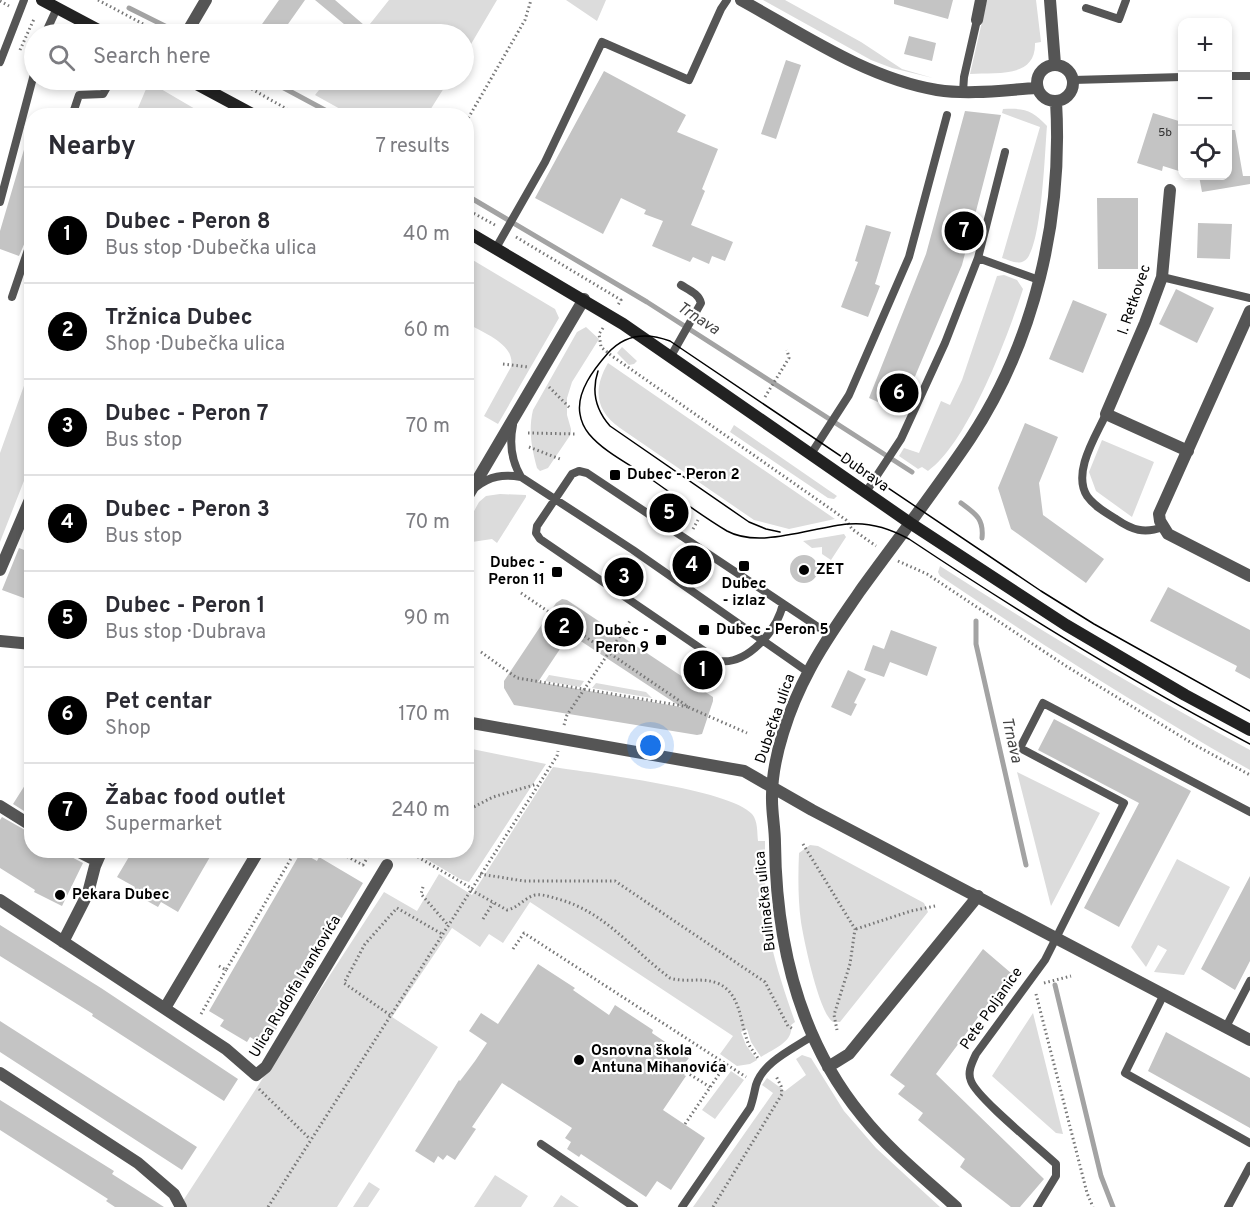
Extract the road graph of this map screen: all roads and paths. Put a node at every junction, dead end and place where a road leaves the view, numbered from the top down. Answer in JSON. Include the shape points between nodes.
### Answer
{"nodes":[{"id":1,"x":24,"y":0,"type":"edge"},
{"id":2,"x":42,"y":0,"type":"edge"},
{"id":3,"x":98,"y":0,"type":"edge"},
{"id":4,"x":206,"y":0,"type":"edge"},
{"id":5,"x":531,"y":0,"type":"edge"},
{"id":6,"x":727,"y":0,"type":"edge"},
{"id":7,"x":741,"y":0,"type":"edge"},
{"id":8,"x":981,"y":0,"type":"edge"},
{"id":9,"x":1050,"y":0,"type":"edge"},
{"id":10,"x":1126,"y":0,"type":"edge"},
{"id":11,"x":0,"y":1,"type":"edge"},
{"id":12,"x":5,"y":4,"type":"dead end"},
{"id":13,"x":57,"y":8,"type":"junction"},
{"id":14,"x":1086,"y":8,"type":"dead end"},
{"id":15,"x":34,"y":19,"type":"dead end"},
{"id":16,"x":977,"y":20,"type":"joint"},
{"id":17,"x":32,"y":24,"type":"edge"},
{"id":18,"x":50,"y":24,"type":"edge"},
{"id":19,"x":87,"y":24,"type":"edge"},
{"id":20,"x":143,"y":24,"type":"edge"},
{"id":21,"x":192,"y":24,"type":"edge"},
{"id":22,"x":4,"y":35,"type":"edge"},
{"id":23,"x":24,"y":41,"type":"edge"},
{"id":24,"x":18,"y":54,"type":"dead end"},
{"id":25,"x":0,"y":62,"type":"edge"},
{"id":26,"x":1055,"y":64,"type":"junction"},
{"id":27,"x":1232,"y":76,"type":"edge"},
{"id":28,"x":1250,"y":76,"type":"edge"},
{"id":29,"x":1178,"y":77,"type":"edge"},
{"id":30,"x":1073,"y":80,"type":"junction"},
{"id":31,"x":1037,"y":88,"type":"junction"},
{"id":32,"x":30,"y":90,"type":"edge"},
{"id":33,"x":105,"y":90,"type":"edge"},
{"id":34,"x":208,"y":90,"type":"edge"},
{"id":35,"x":254,"y":90,"type":"edge"},
{"id":36,"x":963,"y":92,"type":"junction"},
{"id":37,"x":1056,"y":101,"type":"junction"},
{"id":38,"x":25,"y":108,"type":"edge"},
{"id":39,"x":75,"y":108,"type":"edge"},
{"id":40,"x":241,"y":108,"type":"edge"},
{"id":41,"x":285,"y":108,"type":"edge"},
{"id":42,"x":474,"y":108,"type":"edge"},
{"id":43,"x":24,"y":112,"type":"edge"},
{"id":44,"x":947,"y":115,"type":"dead end"},
{"id":45,"x":1005,"y":152,"type":"dead end"},
{"id":46,"x":1170,"y":190,"type":"dead end"},
{"id":47,"x":0,"y":202,"type":"edge"},
{"id":48,"x":474,"y":213,"type":"edge"},
{"id":49,"x":508,"y":229,"type":"junction"},
{"id":50,"x":474,"y":236,"type":"edge"},
{"id":51,"x":496,"y":248,"type":"junction"},
{"id":52,"x":978,"y":258,"type":"junction"},
{"id":53,"x":24,"y":262,"type":"edge"},
{"id":54,"x":1162,"y":277,"type":"junction"},
{"id":55,"x":1039,"y":280,"type":"junction"},
{"id":56,"x":681,"y":285,"type":"dead end"},
{"id":57,"x":12,"y":297,"type":"dead end"},
{"id":58,"x":1250,"y":298,"type":"edge"},
{"id":59,"x":584,"y":299,"type":"junction"},
{"id":60,"x":619,"y":303,"type":"dead end"},
{"id":61,"x":1250,"y":311,"type":"edge"},
{"id":62,"x":602,"y":330,"type":"dead end"},
{"id":63,"x":787,"y":350,"type":"dead end"},
{"id":64,"x":671,"y":356,"type":"junction"},
{"id":65,"x":503,"y":364,"type":"dead end"},
{"id":66,"x":534,"y":367,"type":"dead end"},
{"id":67,"x":545,"y":384,"type":"dead end"},
{"id":68,"x":765,"y":397,"type":"dead end"},
{"id":69,"x":571,"y":409,"type":"dead end"},
{"id":70,"x":1106,"y":414,"type":"junction"},
{"id":71,"x":514,"y":416,"type":"junction"},
{"id":72,"x":528,"y":433,"type":"dead end"},
{"id":73,"x":577,"y":434,"type":"dead end"},
{"id":74,"x":529,"y":447,"type":"dead end"},
{"id":75,"x":1188,"y":451,"type":"junction"},
{"id":76,"x":811,"y":454,"type":"junction"},
{"id":77,"x":560,"y":459,"type":"dead end"},
{"id":78,"x":521,"y":477,"type":"junction"},
{"id":79,"x":474,"y":486,"type":"edge"},
{"id":80,"x":474,"y":491,"type":"edge"},
{"id":81,"x":866,"y":492,"type":"junction"},
{"id":82,"x":555,"y":498,"type":"junction"},
{"id":83,"x":24,"y":514,"type":"edge"},
{"id":84,"x":698,"y":520,"type":"dead end"},
{"id":85,"x":910,"y":523,"type":"junction"},
{"id":86,"x":1163,"y":527,"type":"junction"},
{"id":87,"x":692,"y":530,"type":"dead end"},
{"id":88,"x":870,"y":542,"type":"dead end"},
{"id":89,"x":902,"y":564,"type":"dead end"},
{"id":90,"x":0,"y":570,"type":"edge"},
{"id":91,"x":1250,"y":576,"type":"edge"},
{"id":92,"x":520,"y":594,"type":"dead end"},
{"id":93,"x":783,"y":604,"type":"junction"},
{"id":94,"x":630,"y":621,"type":"dead end"},
{"id":95,"x":830,"y":635,"type":"junction"},
{"id":96,"x":763,"y":640,"type":"junction"},
{"id":97,"x":0,"y":641,"type":"edge"},
{"id":98,"x":24,"y":643,"type":"edge"},
{"id":99,"x":481,"y":652,"type":"dead end"},
{"id":100,"x":609,"y":653,"type":"junction"},
{"id":101,"x":808,"y":672,"type":"junction"},
{"id":102,"x":585,"y":689,"type":"junction"},
{"id":103,"x":690,"y":708,"type":"junction"},
{"id":104,"x":474,"y":723,"type":"edge"},
{"id":105,"x":562,"y":730,"type":"dead end"},
{"id":106,"x":1250,"y":730,"type":"edge"},
{"id":107,"x":747,"y":733,"type":"dead end"},
{"id":108,"x":559,"y":747,"type":"dead end"},
{"id":109,"x":1250,"y":775,"type":"edge"},
{"id":110,"x":537,"y":784,"type":"junction"},
{"id":111,"x":772,"y":786,"type":"junction"},
{"id":112,"x":0,"y":806,"type":"edge"},
{"id":113,"x":474,"y":807,"type":"edge"},
{"id":114,"x":1250,"y":812,"type":"edge"},
{"id":115,"x":24,"y":821,"type":"edge"},
{"id":116,"x":803,"y":844,"type":"dead end"},
{"id":117,"x":99,"y":858,"type":"edge"},
{"id":118,"x":254,"y":858,"type":"edge"},
{"id":119,"x":291,"y":858,"type":"edge"},
{"id":120,"x":350,"y":858,"type":"edge"},
{"id":121,"x":368,"y":858,"type":"edge"},
{"id":122,"x":419,"y":858,"type":"edge"},
{"id":123,"x":387,"y":866,"type":"dead end"},
{"id":124,"x":480,"y":874,"type":"junction"},
{"id":125,"x":423,"y":887,"type":"dead end"},
{"id":126,"x":470,"y":889,"type":"junction"},
{"id":127,"x":978,"y":896,"type":"junction"},
{"id":128,"x":0,"y":900,"type":"edge"},
{"id":129,"x":493,"y":903,"type":"junction"},
{"id":130,"x":935,"y":906,"type":"dead end"},
{"id":131,"x":483,"y":919,"type":"dead end"},
{"id":132,"x":448,"y":925,"type":"junction"},
{"id":133,"x":855,"y":929,"type":"junction"},
{"id":134,"x":442,"y":934,"type":"junction"},
{"id":135,"x":1058,"y":938,"type":"junction"},
{"id":136,"x":63,"y":942,"type":"junction"},
{"id":137,"x":513,"y":949,"type":"dead end"},
{"id":138,"x":219,"y":966,"type":"dead end"},
{"id":139,"x":226,"y":970,"type":"junction"},
{"id":140,"x":1071,"y":976,"type":"dead end"},
{"id":141,"x":1250,"y":981,"type":"edge"},
{"id":142,"x":1033,"y":982,"type":"junction"},
{"id":143,"x":1164,"y":994,"type":"junction"},
{"id":144,"x":165,"y":1008,"type":"junction"},
{"id":145,"x":201,"y":1014,"type":"dead end"},
{"id":146,"x":390,"y":1015,"type":"junction"},
{"id":147,"x":1226,"y":1027,"type":"junction"},
{"id":148,"x":795,"y":1030,"type":"dead end"},
{"id":149,"x":837,"y":1030,"type":"dead end"},
{"id":150,"x":812,"y":1036,"type":"junction"},
{"id":151,"x":1250,"y":1040,"type":"edge"},
{"id":152,"x":760,"y":1062,"type":"dead end"},
{"id":153,"x":726,"y":1063,"type":"junction"},
{"id":154,"x":769,"y":1065,"type":"junction"},
{"id":155,"x":828,"y":1068,"type":"junction"},
{"id":156,"x":686,"y":1072,"type":"dead end"},
{"id":157,"x":0,"y":1073,"type":"edge"},
{"id":158,"x":746,"y":1077,"type":"dead end"},
{"id":159,"x":255,"y":1086,"type":"dead end"},
{"id":160,"x":710,"y":1087,"type":"junction"},
{"id":161,"x":685,"y":1124,"type":"dead end"},
{"id":162,"x":310,"y":1139,"type":"junction"},
{"id":163,"x":1250,"y":1143,"type":"edge"},
{"id":164,"x":541,"y":1144,"type":"dead end"},
{"id":165,"x":1250,"y":1166,"type":"edge"},
{"id":166,"x":181,"y":1207,"type":"edge"},
{"id":167,"x":268,"y":1207,"type":"edge"},
{"id":168,"x":634,"y":1207,"type":"edge"},
{"id":169,"x":682,"y":1207,"type":"edge"},
{"id":170,"x":713,"y":1207,"type":"edge"},
{"id":171,"x":956,"y":1207,"type":"edge"},
{"id":172,"x":1037,"y":1207,"type":"edge"},
{"id":173,"x":1092,"y":1207,"type":"edge"},
{"id":174,"x":1228,"y":1207,"type":"edge"}],
"edges":[{"from":1,"to":22,"type":"lane"},
{"from":2,"to":13,"type":"main road"},
{"from":3,"to":20,"type":"path"},
{"from":4,"to":21,"type":"street"},
{"from":5,"to":42,"type":"path","via":[[525,20]]},
{"from":6,"to":49,"type":"lane","via":[[689,80],[602,42]]},
{"from":7,"to":36,"type":"street","via":[[876,72],[919,86]]},
{"from":8,"to":16,"type":"street"},
{"from":9,"to":26,"type":"street"},
{"from":10,"to":14,"type":"lane","via":[[1119,19]]},
{"from":11,"to":12,"type":"path"},
{"from":13,"to":18,"type":"lane"},
{"from":13,"to":19,"type":"main road"},
{"from":15,"to":17,"type":"path"},
{"from":16,"to":36,"type":"lane"},
{"from":22,"to":25,"type":"lane"},
{"from":23,"to":24,"type":"path"},
{"from":26,"to":30,"type":"street","via":[[1069,71]]},
{"from":26,"to":31,"type":"street","via":[[1040,72]]},
{"from":27,"to":28,"type":"lane"},
{"from":29,"to":30,"type":"lane"},
{"from":30,"to":37,"type":"street","via":[[1070,92]]},
{"from":31,"to":36,"type":"street"},
{"from":31,"to":37,"type":"street","via":[[1044,98]]},
{"from":32,"to":38,"type":"lane"},
{"from":33,"to":39,"type":"lane","via":[[103,94],[79,95]]},
{"from":34,"to":40,"type":"main road"},
{"from":35,"to":41,"type":"path"},
{"from":37,"to":55,"type":"street","name":"Dubečka ulica","via":[[1055,188]]},
{"from":43,"to":47,"type":"lane"},
{"from":44,"to":76,"type":"lane","via":[[909,256],[840,411]]},
{"from":45,"to":52,"type":"lane"},
{"from":46,"to":54,"type":"street","name":"I. Retkovec"},
{"from":48,"to":49,"type":"path"},
{"from":49,"to":51,"type":"lane"},
{"from":49,"to":60,"type":"path","via":[[621,300]]},
{"from":50,"to":51,"type":"main road","name":"Dubrava"},
{"from":51,"to":59,"type":"main road","name":"Dubrava"},
{"from":52,"to":55,"type":"lane"},
{"from":52,"to":81,"type":"lane","via":[[945,343],[896,447]]},
{"from":53,"to":57,"type":"lane"},
{"from":54,"to":58,"type":"lane"},
{"from":54,"to":70,"type":"street","name":"I. Retkovec"},
{"from":55,"to":85,"type":"street","name":"Dubečka ulica","via":[[1013,356],[991,403]]},
{"from":56,"to":64,"type":"lane","via":[[700,298],[701,303]]},
{"from":59,"to":64,"type":"main road","name":"Dubrava"},
{"from":59,"to":71,"type":"street"},
{"from":61,"to":75,"type":"street"},
{"from":62,"to":88,"type":"path","via":[[601,347],[612,356],[835,512]]},
{"from":63,"to":68,"type":"path","via":[[789,358]]},
{"from":64,"to":76,"type":"main road","name":"Dubrava"},
{"from":65,"to":66,"type":"path"},
{"from":67,"to":69,"type":"path"},
{"from":70,"to":75,"type":"street"},
{"from":70,"to":86,"type":"lane","name":"I. Retkovec","via":[[1084,464],[1082,482],[1086,496],[1131,529],[1154,531]]},
{"from":71,"to":78,"type":"lane","via":[[511,453]]},
{"from":71,"to":79,"type":"street"},
{"from":72,"to":73,"type":"path"},
{"from":74,"to":77,"type":"path"},
{"from":75,"to":86,"type":"street","via":[[1159,514]]},
{"from":76,"to":81,"type":"main road","name":"Dubrava"},
{"from":78,"to":80,"type":"lane","via":[[491,477]]},
{"from":78,"to":82,"type":"lane"},
{"from":81,"to":85,"type":"main road","name":"Dubrava"},
{"from":82,"to":93,"type":"lane","via":[[572,474],[587,473]]},
{"from":82,"to":96,"type":"lane"},
{"from":82,"to":96,"type":"lane","via":[[536,532],[566,558],[719,661],[738,660]]},
{"from":83,"to":90,"type":"street"},
{"from":84,"to":87,"type":"path"},
{"from":85,"to":95,"type":"street","name":"Dubečka ulica"},
{"from":85,"to":106,"type":"main road","name":"Dubrava","via":[[1074,630]]},
{"from":86,"to":91,"type":"street","via":[[1168,534]]},
{"from":89,"to":109,"type":"path","via":[[927,574],[1066,666]]},
{"from":92,"to":100,"type":"path"},
{"from":93,"to":95,"type":"lane"},
{"from":93,"to":96,"type":"lane"},
{"from":94,"to":100,"type":"path"},
{"from":95,"to":101,"type":"street","name":"Dubečka ulica"},
{"from":96,"to":101,"type":"lane"},
{"from":97,"to":98,"type":"street"},
{"from":99,"to":102,"type":"path","via":[[517,678]]},
{"from":100,"to":102,"type":"path"},
{"from":100,"to":103,"type":"path"},
{"from":101,"to":111,"type":"street","name":"Dubečka ulica","via":[[775,761]]},
{"from":102,"to":103,"type":"path"},
{"from":102,"to":105,"type":"path"},
{"from":103,"to":107,"type":"path"},
{"from":104,"to":111,"type":"street","name":"Dubečka ulica","via":[[732,768]]},
{"from":108,"to":110,"type":"path"},
{"from":110,"to":113,"type":"path"},
{"from":110,"to":124,"type":"path"},
{"from":111,"to":127,"type":"street"},
{"from":111,"to":150,"type":"street","name":"Bulinačka ulica","via":[[775,873],[783,943]]},
{"from":112,"to":115,"type":"street"},
{"from":114,"to":135,"type":"lane","name":"Pete Poljanice","via":[[1043,703],[1020,748],[1124,803]]},
{"from":116,"to":133,"type":"path"},
{"from":117,"to":136,"type":"street","via":[[88,893]]},
{"from":118,"to":144,"type":"street"},
{"from":119,"to":139,"type":"path"},
{"from":120,"to":121,"type":"path","via":[[363,865]]},
{"from":122,"to":126,"type":"path"},
{"from":123,"to":144,"type":"street","name":"Ulica Rudolfa Ivankovića","via":[[260,1074],[256,1075],[226,1049]]},
{"from":124,"to":126,"type":"path"},
{"from":124,"to":148,"type":"path","via":[[524,881],[615,881],[765,982],[788,1026]]},
{"from":125,"to":132,"type":"path","via":[[421,894]]},
{"from":126,"to":129,"type":"path"},
{"from":126,"to":132,"type":"path"},
{"from":127,"to":135,"type":"street"},
{"from":127,"to":155,"type":"street","via":[[849,1054]]},
{"from":128,"to":136,"type":"street","name":"Ulica Rudolfa Ivankovića"},
{"from":129,"to":131,"type":"path"},
{"from":129,"to":152,"type":"path","via":[[513,909],[537,895],[572,903],[597,916],[670,978],[705,980],[724,987],[735,1000],[747,1041]]},
{"from":130,"to":133,"type":"path"},
{"from":132,"to":134,"type":"path"},
{"from":133,"to":149,"type":"path","via":[[850,964],[834,1015]]},
{"from":134,"to":146,"type":"path"},
{"from":134,"to":146,"type":"path","via":[[397,908],[365,944],[344,983]]},
{"from":135,"to":142,"type":"lane","name":"Pete Poljanice"},
{"from":135,"to":143,"type":"street"},
{"from":136,"to":144,"type":"street","name":"Ulica Rudolfa Ivankovića"},
{"from":137,"to":153,"type":"path","via":[[524,933]]},
{"from":138,"to":139,"type":"path"},
{"from":139,"to":145,"type":"path"},
{"from":140,"to":142,"type":"path"},
{"from":141,"to":147,"type":"lane"},
{"from":142,"to":172,"type":"lane","name":"Pete Poljanice","via":[[976,1054],[970,1068],[971,1082],[984,1098],[1056,1164],[1056,1176]]},
{"from":142,"to":173,"type":"path"},
{"from":143,"to":147,"type":"street"},
{"from":143,"to":163,"type":"lane","via":[[1125,1073]]},
{"from":146,"to":162,"type":"path"},
{"from":147,"to":151,"type":"street"},
{"from":150,"to":154,"type":"lane"},
{"from":150,"to":155,"type":"street","name":"Bulinačka ulica"},
{"from":153,"to":158,"type":"path"},
{"from":153,"to":160,"type":"path"},
{"from":154,"to":169,"type":"lane","via":[[756,1085],[750,1108]]},
{"from":154,"to":170,"type":"path","via":[[782,1094]]},
{"from":155,"to":171,"type":"street","name":"Bulinačka ulica","via":[[861,1116]]},
{"from":156,"to":160,"type":"path"},
{"from":157,"to":166,"type":"street","via":[[138,1163],[174,1194]]},
{"from":159,"to":162,"type":"path"},
{"from":160,"to":161,"type":"path"},
{"from":162,"to":167,"type":"path"},
{"from":164,"to":168,"type":"lane"},
{"from":165,"to":174,"type":"lane"}]}
